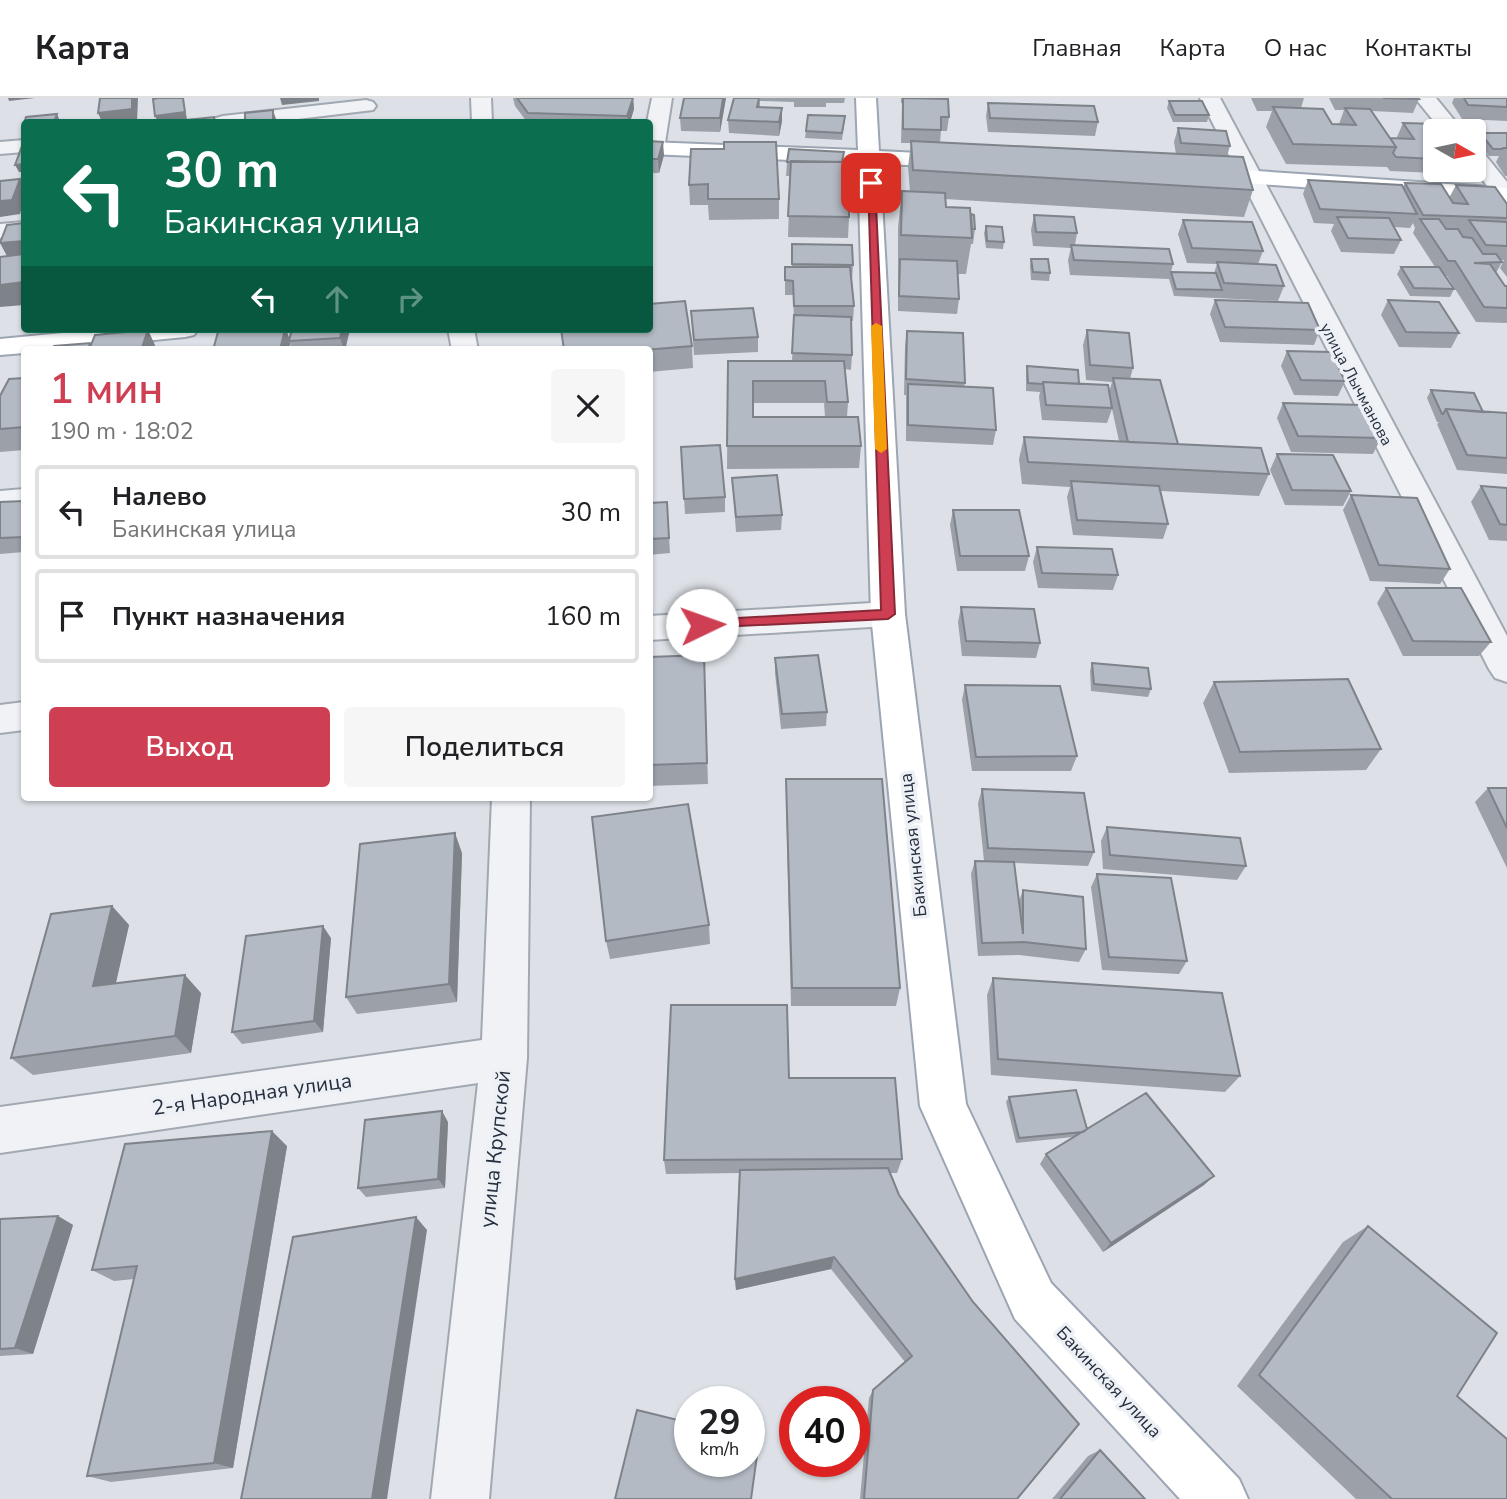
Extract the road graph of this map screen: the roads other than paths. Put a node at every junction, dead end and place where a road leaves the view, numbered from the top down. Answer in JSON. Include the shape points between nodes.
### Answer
{"nodes":[{"id":1,"x":481,"y":98,"type":"edge"},
{"id":2,"x":662,"y":98,"type":"edge"},
{"id":3,"x":866,"y":98,"type":"edge"},
{"id":4,"x":1210,"y":98,"type":"edge"},
{"id":5,"x":1425,"y":98,"type":"edge"},
{"id":6,"x":367,"y":109,"type":"edge"},
{"id":7,"x":256,"y":119,"type":"edge"},
{"id":8,"x":482,"y":119,"type":"edge"},
{"id":9,"x":1443,"y":119,"type":"edge"},
{"id":10,"x":653,"y":139,"type":"edge"},
{"id":11,"x":21,"y":146,"type":"edge"},
{"id":12,"x":0,"y":148,"type":"edge"},
{"id":13,"x":653,"y":148,"type":"edge"},
{"id":14,"x":870,"y":156,"type":"junction"},
{"id":15,"x":983,"y":162,"type":"edge"},
{"id":16,"x":1486,"y":170,"type":"edge"},
{"id":17,"x":1177,"y":173,"type":"edge"},
{"id":18,"x":1248,"y":177,"type":"junction"},
{"id":19,"x":1507,"y":195,"type":"edge"},
{"id":20,"x":21,"y":229,"type":"edge"},
{"id":21,"x":0,"y":231,"type":"edge"},
{"id":22,"x":144,"y":333,"type":"edge"},
{"id":23,"x":0,"y":347,"type":"edge"},
{"id":24,"x":21,"y":499,"type":"edge"},
{"id":25,"x":0,"y":502,"type":"edge"},
{"id":26,"x":888,"y":614,"type":"junction"},
{"id":27,"x":653,"y":628,"type":"edge"},
{"id":28,"x":1507,"y":669,"type":"edge"},
{"id":29,"x":21,"y":716,"type":"edge"},
{"id":30,"x":0,"y":719,"type":"edge"},
{"id":31,"x":511,"y":801,"type":"edge"},
{"id":32,"x":505,"y":1058,"type":"junction"},
{"id":33,"x":0,"y":1130,"type":"edge"},
{"id":34,"x":460,"y":1499,"type":"edge"},
{"id":35,"x":1219,"y":1499,"type":"edge"}],
"edges":[{"from":1,"to":8,"type":"street"},
{"from":2,"to":10,"type":"street"},
{"from":3,"to":14,"type":"main road","name":"Бакинская улица"},
{"from":4,"to":18,"type":"street","name":"улица Лычманова"},
{"from":5,"to":9,"type":"street"},
{"from":6,"to":7,"type":"street"},
{"from":11,"to":12,"type":"street"},
{"from":13,"to":14,"type":"main road"},
{"from":14,"to":15,"type":"main road"},
{"from":14,"to":26,"type":"main road","name":"Бакинская улица"},
{"from":16,"to":19,"type":"street"},
{"from":17,"to":18,"type":"main road"},
{"from":18,"to":19,"type":"main road"},
{"from":18,"to":28,"type":"street","name":"улица Лычманова"},
{"from":20,"to":21,"type":"street"},
{"from":22,"to":23,"type":"main road"},
{"from":24,"to":25,"type":"street"},
{"from":26,"to":27,"type":"street"},
{"from":26,"to":35,"type":"main road","name":"Бакинская улица","via":[[943,1106],[1032,1301]]},
{"from":29,"to":30,"type":"street"},
{"from":31,"to":32,"type":"street","name":"улица Крупской"},
{"from":32,"to":33,"type":"street","name":"2-я Народная улица"},
{"from":32,"to":34,"type":"street","name":"улица Крупской"}]}
